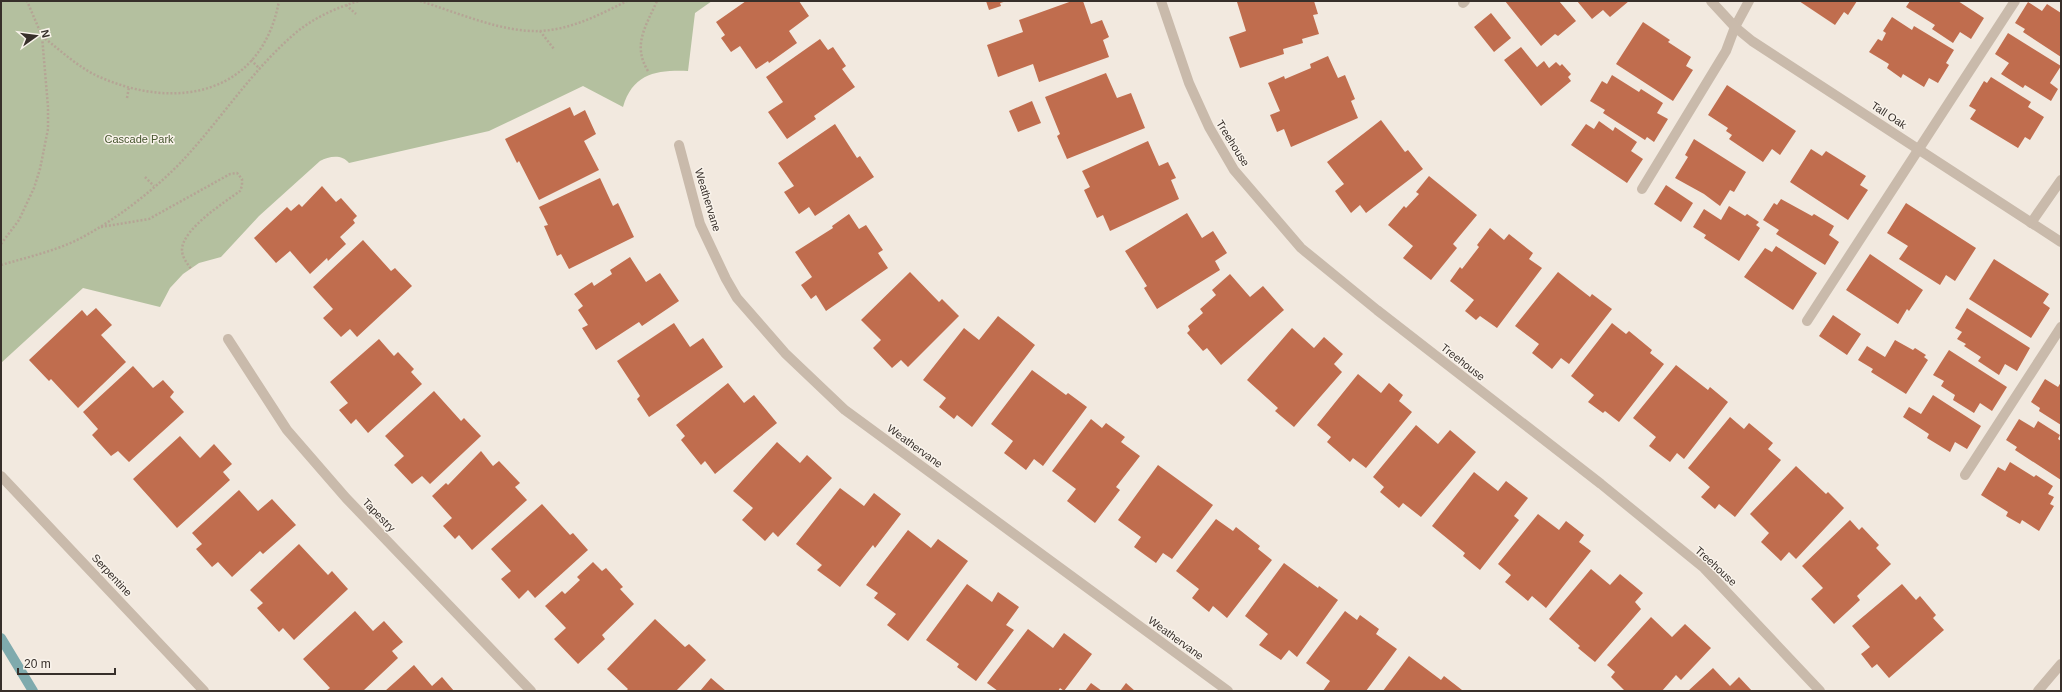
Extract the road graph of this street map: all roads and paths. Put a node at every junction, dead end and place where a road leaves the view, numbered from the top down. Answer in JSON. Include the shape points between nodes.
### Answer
{"nodes":[{"id":1,"x":27,"y":1,"type":"edge"},
{"id":2,"x":279,"y":1,"type":"edge"},
{"id":3,"x":358,"y":1,"type":"edge"},
{"id":4,"x":420,"y":1,"type":"edge"},
{"id":5,"x":627,"y":1,"type":"edge"},
{"id":6,"x":657,"y":1,"type":"edge"},
{"id":7,"x":1161,"y":1,"type":"edge"},
{"id":8,"x":1711,"y":1,"type":"edge"},
{"id":9,"x":1749,"y":1,"type":"edge"},
{"id":10,"x":2015,"y":1,"type":"edge"},
{"id":11,"x":346,"y":5,"type":"junction"},
{"id":12,"x":356,"y":14,"type":"dead end"},
{"id":13,"x":1735,"y":27,"type":"junction"},
{"id":14,"x":540,"y":31,"type":"junction"},
{"id":15,"x":42,"y":36,"type":"junction"},
{"id":16,"x":554,"y":49,"type":"dead end"},
{"id":17,"x":251,"y":60,"type":"junction"},
{"id":18,"x":260,"y":68,"type":"junction"},
{"id":19,"x":648,"y":71,"type":"dead end"},
{"id":20,"x":129,"y":87,"type":"junction"},
{"id":21,"x":127,"y":98,"type":"dead end"},
{"id":22,"x":679,"y":145,"type":"dead end"},
{"id":23,"x":1918,"y":148,"type":"junction"},
{"id":24,"x":145,"y":177,"type":"dead end"},
{"id":25,"x":2061,"y":180,"type":"edge"},
{"id":26,"x":154,"y":186,"type":"junction"},
{"id":27,"x":1642,"y":189,"type":"dead end"},
{"id":28,"x":2031,"y":223,"type":"junction"},
{"id":29,"x":101,"y":227,"type":"junction"},
{"id":30,"x":2061,"y":242,"type":"edge"},
{"id":31,"x":1,"y":244,"type":"edge"},
{"id":32,"x":1,"y":265,"type":"edge"},
{"id":33,"x":191,"y":269,"type":"dead end"},
{"id":34,"x":1807,"y":321,"type":"dead end"},
{"id":35,"x":2061,"y":327,"type":"edge"},
{"id":36,"x":228,"y":339,"type":"dead end"},
{"id":37,"x":1965,"y":475,"type":"dead end"},
{"id":38,"x":1,"y":476,"type":"edge"},
{"id":39,"x":2061,"y":664,"type":"edge"},
{"id":40,"x":204,"y":691,"type":"edge"},
{"id":41,"x":532,"y":691,"type":"edge"},
{"id":42,"x":1228,"y":691,"type":"edge"},
{"id":43,"x":1820,"y":691,"type":"edge"},
{"id":44,"x":2038,"y":691,"type":"edge"}],
"edges":[{"from":1,"to":15,"type":"path"},
{"from":2,"to":17,"type":"path","via":[[275,19],[267,36]]},
{"from":3,"to":11,"type":"path"},
{"from":4,"to":14,"type":"path","via":[[497,25]]},
{"from":5,"to":14,"type":"path","via":[[580,23]]},
{"from":6,"to":19,"type":"path","via":[[642,36],[639,50]]},
{"from":7,"to":43,"type":"street","name":"Treehouse","via":[[1189,83],[1209,127],[1234,170],[1301,248],[1704,568]]},
{"from":8,"to":13,"type":"street","name":"Tall Oak"},
{"from":9,"to":13,"type":"street"},
{"from":10,"to":23,"type":"street"},
{"from":11,"to":12,"type":"path"},
{"from":11,"to":18,"type":"path","via":[[326,14],[292,36]]},
{"from":13,"to":23,"type":"street","name":"Tall Oak","via":[[1752,41]]},
{"from":13,"to":27,"type":"street","via":[[1726,51]]},
{"from":14,"to":16,"type":"path"},
{"from":15,"to":20,"type":"path","via":[[88,71]]},
{"from":15,"to":31,"type":"path","via":[[48,107],[44,149],[40,169],[27,204],[19,220]]},
{"from":17,"to":18,"type":"path"},
{"from":17,"to":20,"type":"path","via":[[231,78],[207,89],[160,93]]},
{"from":18,"to":26,"type":"path","via":[[216,125]]},
{"from":20,"to":21,"type":"path"},
{"from":22,"to":42,"type":"street","name":"Weathervane","via":[[700,224],[726,279],[738,298],[789,358],[845,410]]},
{"from":23,"to":28,"type":"street","name":"Tall Oak"},
{"from":23,"to":34,"type":"street"},
{"from":24,"to":26,"type":"path"},
{"from":25,"to":28,"type":"street"},
{"from":26,"to":29,"type":"path"},
{"from":28,"to":30,"type":"street","name":"Tall Oak"},
{"from":29,"to":32,"type":"path","via":[[41,254]]},
{"from":29,"to":33,"type":"path","via":[[149,220],[236,173],[242,179],[240,191],[194,228],[183,244],[183,256]]},
{"from":35,"to":37,"type":"street"},
{"from":36,"to":41,"type":"street","name":"Tapestry","via":[[287,430],[346,498]]},
{"from":38,"to":40,"type":"street","name":"Serpentine"},
{"from":39,"to":44,"type":"street"}]}
